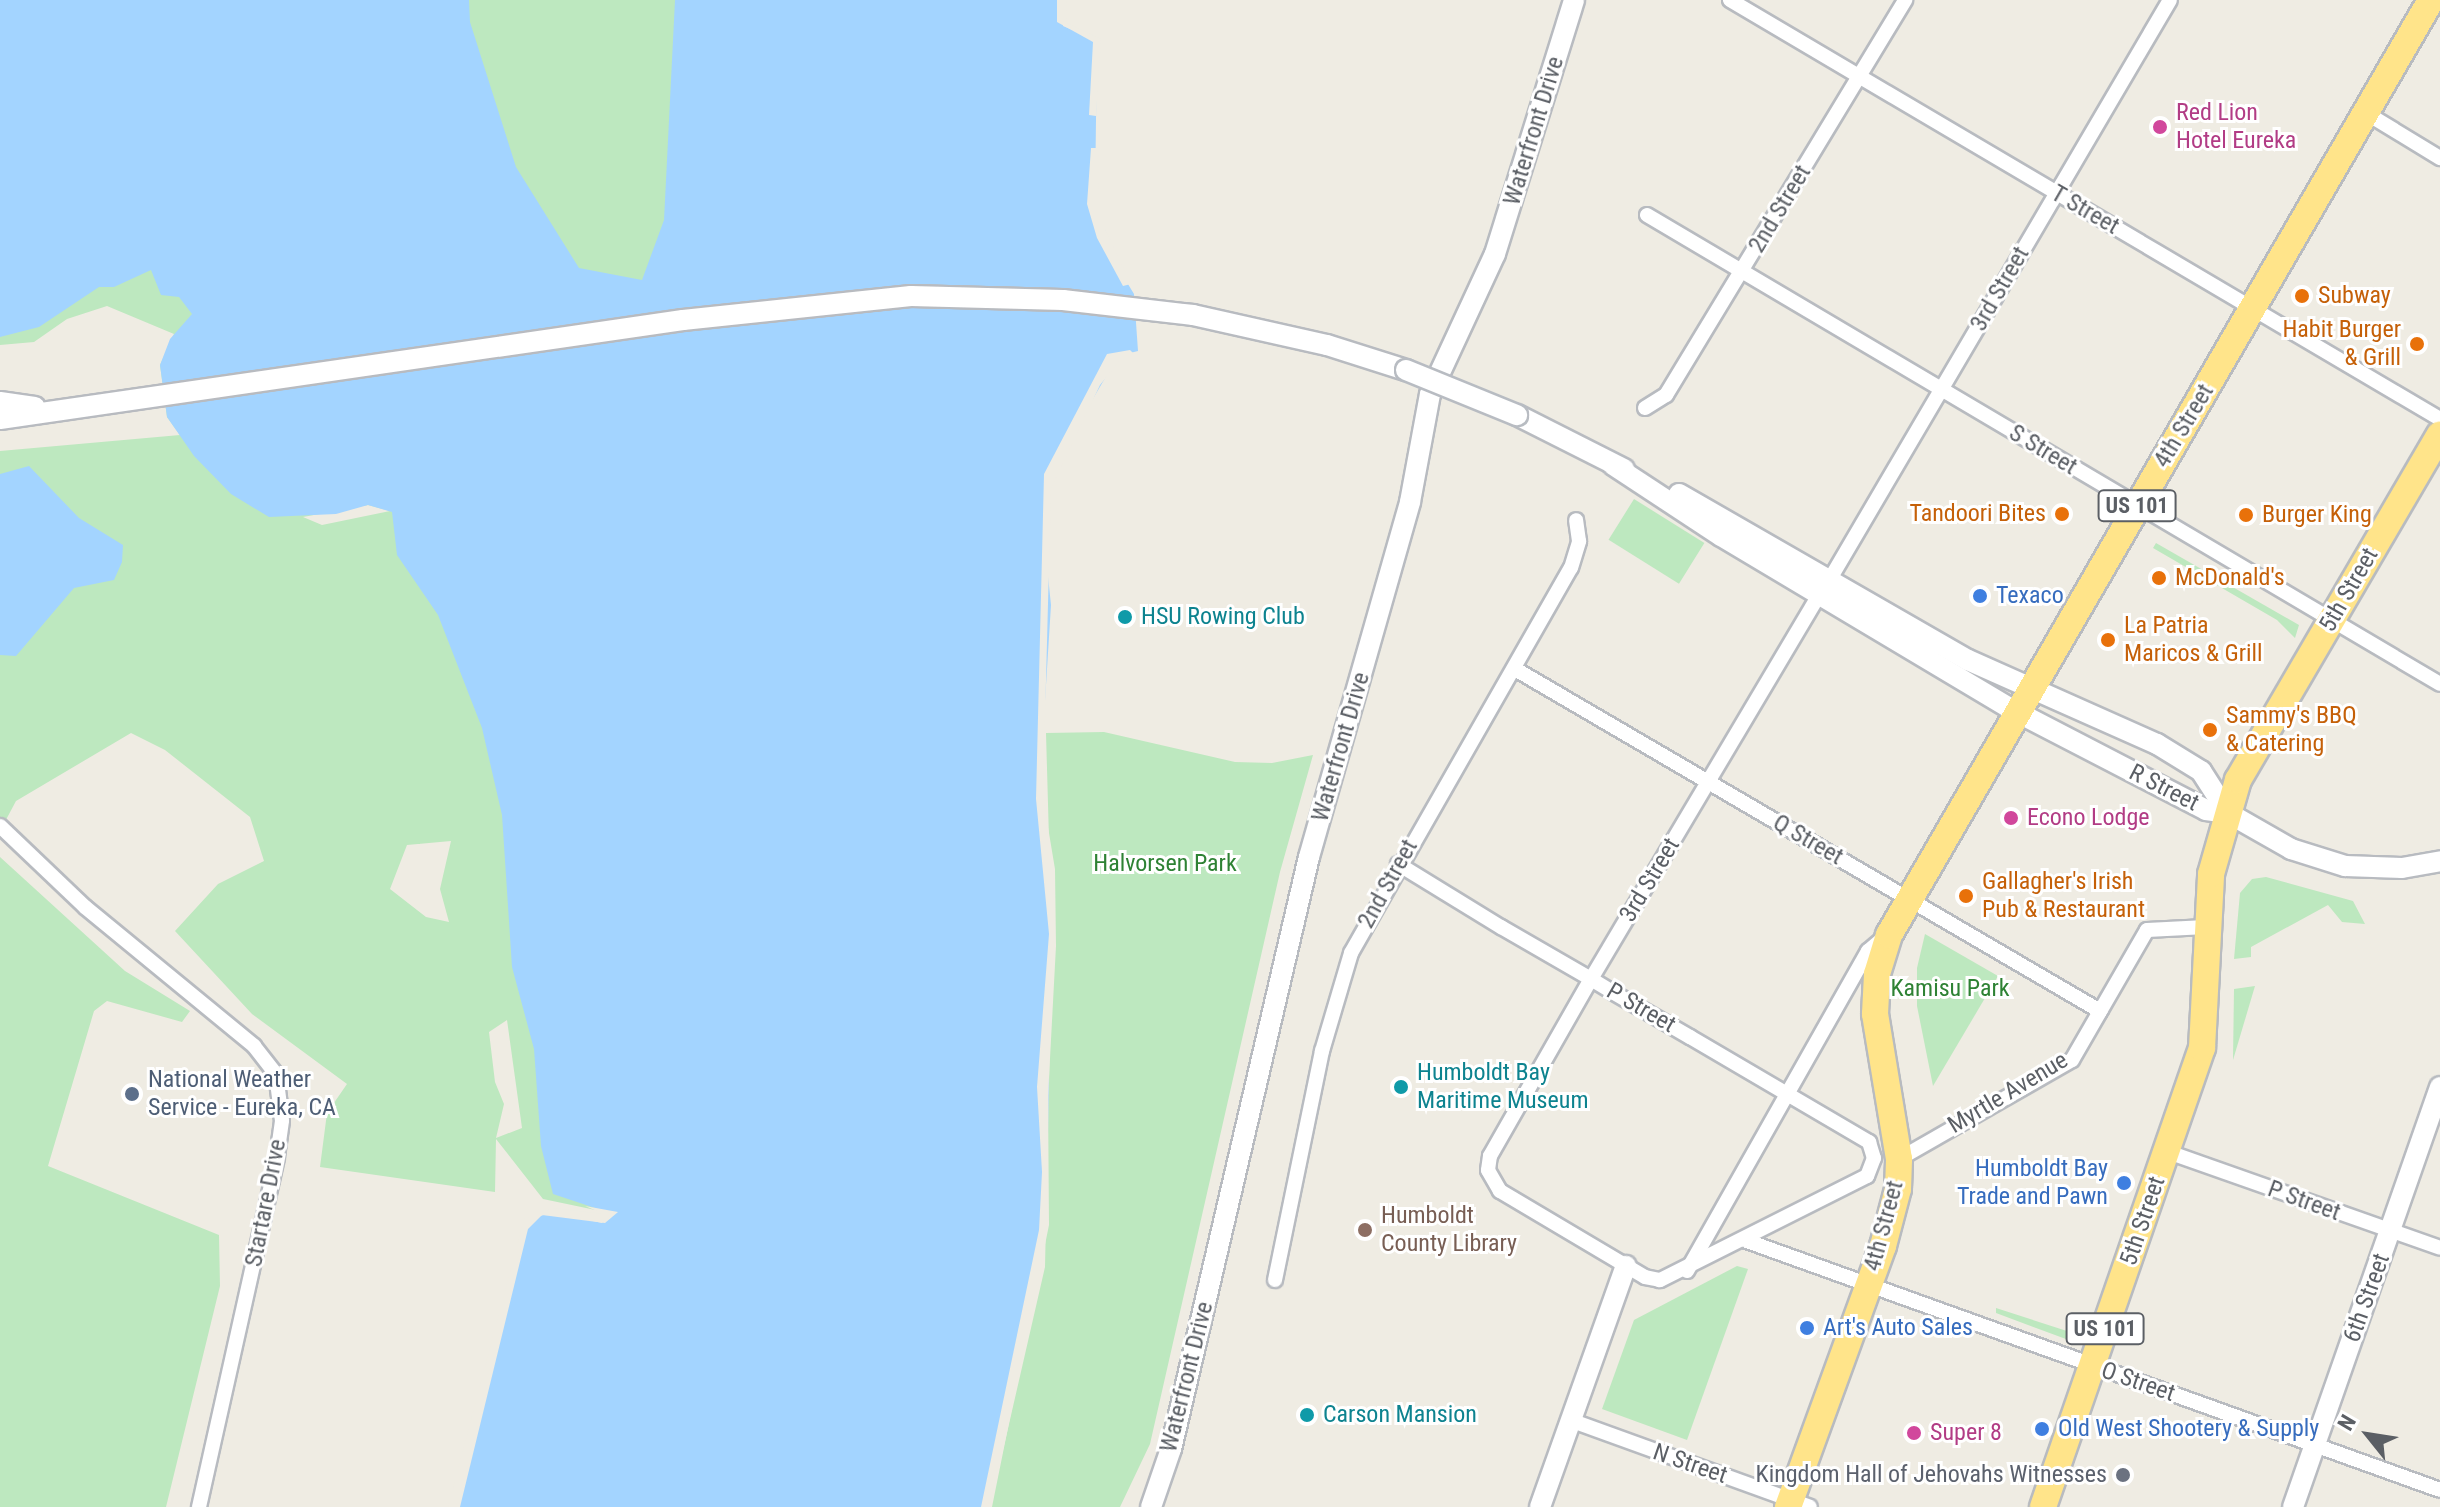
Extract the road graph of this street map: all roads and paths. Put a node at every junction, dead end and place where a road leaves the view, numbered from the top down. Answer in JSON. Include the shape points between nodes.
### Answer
{"nodes":[{"id":1,"x":1730,"y":0,"type":"edge"},
{"id":2,"x":1905,"y":0,"type":"edge"},
{"id":3,"x":2170,"y":0,"type":"edge"},
{"id":4,"x":2431,"y":0,"type":"edge"},
{"id":5,"x":1574,"y":1,"type":"edge"},
{"id":6,"x":1860,"y":76,"type":"junction"},
{"id":7,"x":2366,"y":113,"type":"junction"},
{"id":8,"x":2440,"y":158,"type":"edge"},
{"id":9,"x":2055,"y":193,"type":"junction"},
{"id":10,"x":1647,"y":215,"type":"dead end"},
{"id":11,"x":1744,"y":271,"type":"junction"},
{"id":12,"x":2253,"y":308,"type":"junction"},
{"id":13,"x":1941,"y":390,"type":"junction"},
{"id":14,"x":0,"y":402,"type":"edge"},
{"id":15,"x":1645,"y":408,"type":"dead end"},
{"id":16,"x":59,"y":410,"type":"junction"},
{"id":17,"x":0,"y":419,"type":"edge"},
{"id":18,"x":2440,"y":419,"type":"edge"},
{"id":19,"x":0,"y":427,"type":"edge"},
{"id":20,"x":2440,"y":435,"type":"edge"},
{"id":21,"x":2137,"y":505,"type":"junction"},
{"id":22,"x":1576,"y":520,"type":"dead end"},
{"id":23,"x":1825,"y":586,"type":"junction"},
{"id":24,"x":2332,"y":620,"type":"junction"},
{"id":25,"x":1515,"y":669,"type":"junction"},
{"id":26,"x":2440,"y":684,"type":"edge"},
{"id":27,"x":2021,"y":700,"type":"junction"},
{"id":28,"x":1708,"y":781,"type":"junction"},
{"id":29,"x":2228,"y":813,"type":"junction"},
{"id":30,"x":0,"y":826,"type":"edge"},
{"id":31,"x":2440,"y":861,"type":"edge"},
{"id":32,"x":1398,"y":864,"type":"junction"},
{"id":33,"x":1907,"y":897,"type":"junction"},
{"id":34,"x":2206,"y":927,"type":"junction"},
{"id":35,"x":1889,"y":935,"type":"junction"},
{"id":36,"x":1591,"y":979,"type":"junction"},
{"id":37,"x":2100,"y":1011,"type":"junction"},
{"id":38,"x":2440,"y":1087,"type":"edge"},
{"id":39,"x":1789,"y":1095,"type":"junction"},
{"id":40,"x":2168,"y":1152,"type":"junction"},
{"id":41,"x":1887,"y":1159,"type":"junction"},
{"id":42,"x":2391,"y":1232,"type":"junction"},
{"id":43,"x":1747,"y":1241,"type":"junction"},
{"id":44,"x":2440,"y":1248,"type":"edge"},
{"id":45,"x":1626,"y":1266,"type":"junction"},
{"id":46,"x":1687,"y":1271,"type":"junction"},
{"id":47,"x":1275,"y":1280,"type":"dead end"},
{"id":48,"x":1867,"y":1287,"type":"junction"},
{"id":49,"x":2092,"y":1366,"type":"junction"},
{"id":50,"x":1570,"y":1420,"type":"junction"},
{"id":51,"x":2315,"y":1445,"type":"junction"},
{"id":52,"x":2440,"y":1490,"type":"edge"},
{"id":53,"x":1796,"y":1505,"type":"edge"},
{"id":54,"x":199,"y":1507,"type":"edge"},
{"id":55,"x":1151,"y":1507,"type":"edge"},
{"id":56,"x":1540,"y":1507,"type":"edge"},
{"id":57,"x":2043,"y":1507,"type":"edge"},
{"id":58,"x":2293,"y":1507,"type":"edge"}],
"edges":[{"from":1,"to":6,"type":"street","name":"T Street"},
{"from":2,"to":6,"type":"street","name":"2nd Street"},
{"from":3,"to":9,"type":"street","name":"3rd Street"},
{"from":4,"to":7,"type":"highway","name":"4th Street","number":"US 101"},
{"from":5,"to":55,"type":"main road","name":"Waterfront Drive","via":[[1495,254],[1430,394],[1410,502],[1309,857],[1171,1449]]},
{"from":6,"to":9,"type":"street","name":"T Street"},
{"from":6,"to":11,"type":"street","name":"2nd Street"},
{"from":7,"to":8,"type":"street"},
{"from":7,"to":12,"type":"highway","name":"4th Street","number":"US 101"},
{"from":9,"to":12,"type":"street","name":"T Street"},
{"from":9,"to":13,"type":"street","name":"3rd Street"},
{"from":10,"to":11,"type":"street","name":"S Street"},
{"from":11,"to":13,"type":"street","name":"S Street"},
{"from":11,"to":15,"type":"street","name":"2nd Street","via":[[1666,395]]},
{"from":12,"to":18,"type":"street","name":"T Street"},
{"from":12,"to":21,"type":"highway","name":"4th Street","number":"US 101"},
{"from":13,"to":21,"type":"street","name":"S Street"},
{"from":13,"to":23,"type":"street","name":"3rd Street"},
{"from":14,"to":16,"type":"main road"},
{"from":16,"to":17,"type":"main road"},
{"from":16,"to":19,"type":"main road"},
{"from":16,"to":23,"type":"main road","name":"R Street","bridge":true,"via":[[820,302],[969,297],[1078,301],[1193,315],[1356,354],[1517,415]]},
{"from":20,"to":24,"type":"highway","name":"5th Street","number":"US 101"},
{"from":21,"to":24,"type":"street","name":"S Street"},
{"from":21,"to":27,"type":"highway","name":"4th Street","number":"US 101"},
{"from":22,"to":25,"type":"street","name":"2nd Street","via":[[1576,556]]},
{"from":23,"to":27,"type":"main road","name":"R Street"},
{"from":23,"to":28,"type":"street","name":"3rd Street"},
{"from":24,"to":26,"type":"street","name":"S Street"},
{"from":24,"to":29,"type":"highway","name":"5th Street","number":"US 101","via":[[2238,780]]},
{"from":25,"to":28,"type":"street","name":"Q Street"},
{"from":25,"to":32,"type":"street","name":"2nd Street"},
{"from":27,"to":29,"type":"main road","name":"R Street","via":[[2206,810]]},
{"from":27,"to":29,"type":"main road","name":"R Street","via":[[2100,717],[2201,771]]},
{"from":27,"to":33,"type":"highway","name":"4th Street","number":"US 101"},
{"from":28,"to":33,"type":"street","name":"Q Street"},
{"from":28,"to":36,"type":"street","name":"3rd Street"},
{"from":29,"to":31,"type":"main road","via":[[2291,849],[2345,866],[2402,868]]},
{"from":29,"to":34,"type":"highway","name":"5th Street","number":"US 101","via":[[2211,874]]},
{"from":30,"to":54,"type":"street","name":"Startare Drive","via":[[85,907],[254,1046],[276,1074],[282,1121],[277,1158]]},
{"from":32,"to":36,"type":"street","name":"P Street"},
{"from":32,"to":47,"type":"street","name":"2nd Street","via":[[1363,926],[1340,986]]},
{"from":33,"to":35,"type":"highway","name":"4th Street","number":"US 101"},
{"from":33,"to":37,"type":"street","name":"Q Street"},
{"from":34,"to":37,"type":"street","via":[[2147,930]]},
{"from":34,"to":40,"type":"highway","name":"5th Street","number":"US 101","via":[[2202,1048]]},
{"from":35,"to":39,"type":"street","name":"4th Street","via":[[1868,951]]},
{"from":35,"to":41,"type":"highway","name":"4th Street","number":"US 101","via":[[1877,974],[1875,1014]]},
{"from":36,"to":39,"type":"street","name":"P Street"},
{"from":36,"to":45,"type":"street","name":"3rd Street","via":[[1490,1156],[1488,1170],[1500,1191]]},
{"from":37,"to":41,"type":"street","name":"Myrtle Avenue","via":[[2072,1060]]},
{"from":38,"to":42,"type":"main road","name":"6th Street"},
{"from":39,"to":41,"type":"street","name":"P Street","via":[[1869,1142]]},
{"from":39,"to":46,"type":"street","name":"4th Street"},
{"from":40,"to":42,"type":"street","name":"P Street"},
{"from":40,"to":49,"type":"highway","name":"5th Street","number":"US 101"},
{"from":41,"to":43,"type":"street","name":"Myrtle Avenue","via":[[1867,1176]]},
{"from":41,"to":48,"type":"highway","name":"4th Street","number":"US 101","via":[[1893,1212]]},
{"from":42,"to":44,"type":"street","name":"P Street"},
{"from":42,"to":51,"type":"main road","name":"6th Street"},
{"from":43,"to":46,"type":"street","name":"Myrtle Avenue"},
{"from":43,"to":48,"type":"street","name":"O Street"},
{"from":45,"to":46,"type":"street","via":[[1653,1280]]},
{"from":45,"to":50,"type":"main road"},
{"from":48,"to":49,"type":"street","name":"O Street"},
{"from":48,"to":53,"type":"highway","name":"4th Street","number":"US 101"},
{"from":49,"to":51,"type":"street","name":"O Street"},
{"from":49,"to":57,"type":"highway","name":"5th Street","number":"US 101"},
{"from":50,"to":53,"type":"street","name":"N Street"},
{"from":50,"to":56,"type":"main road"},
{"from":51,"to":52,"type":"street","name":"O Street"},
{"from":51,"to":58,"type":"main road","name":"6th Street"}]}
